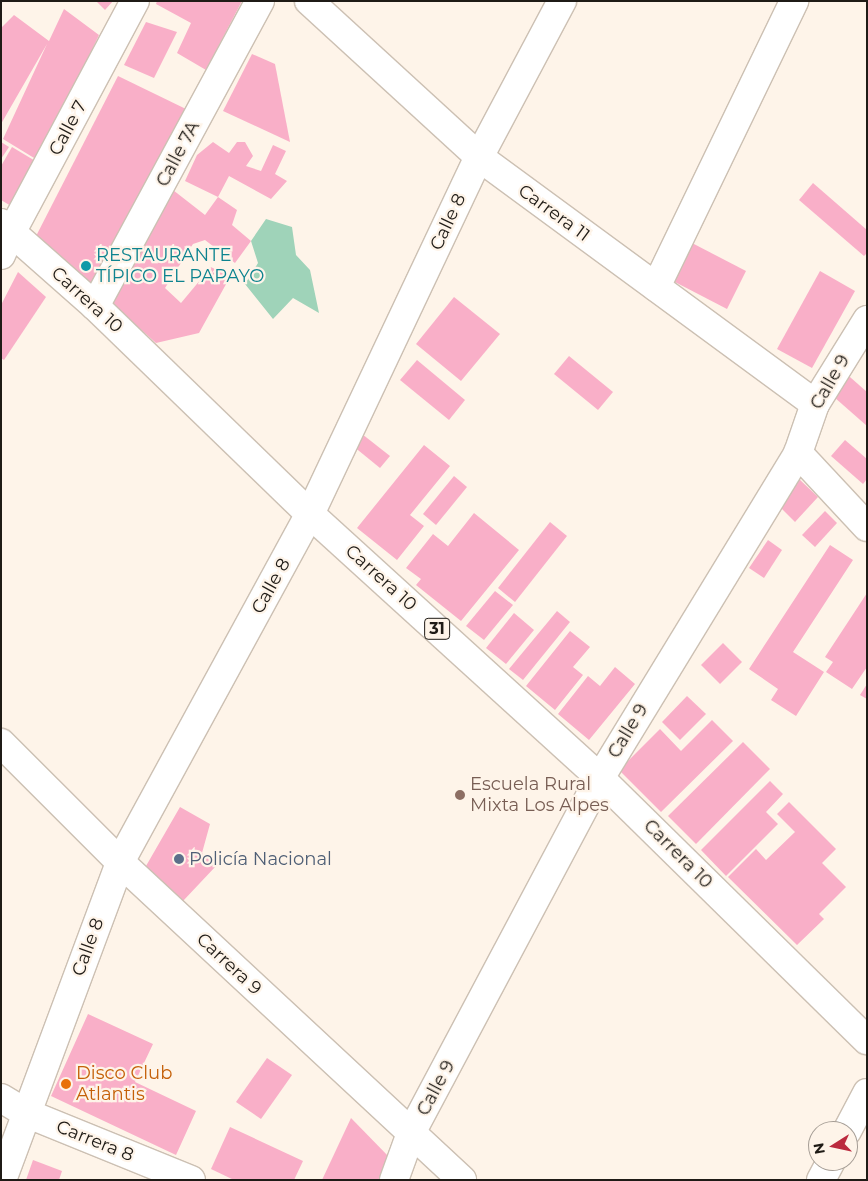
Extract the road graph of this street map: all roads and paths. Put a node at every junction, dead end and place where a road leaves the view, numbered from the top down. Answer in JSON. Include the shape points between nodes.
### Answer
{"nodes":[{"id":1,"x":135,"y":1,"type":"edge"},
{"id":2,"x":260,"y":1,"type":"edge"},
{"id":3,"x":309,"y":1,"type":"edge"},
{"id":4,"x":562,"y":1,"type":"edge"},
{"id":5,"x":794,"y":1,"type":"edge"},
{"id":6,"x":479,"y":157,"type":"junction"},
{"id":7,"x":5,"y":237,"type":"edge"},
{"id":8,"x":656,"y":287,"type":"junction"},
{"id":9,"x":95,"y":306,"type":"junction"},
{"id":10,"x":867,"y":320,"type":"edge"},
{"id":11,"x":815,"y":404,"type":"junction"},
{"id":12,"x":798,"y":454,"type":"junction"},
{"id":13,"x":310,"y":514,"type":"junction"},
{"id":14,"x":867,"y":527,"type":"edge"},
{"id":15,"x":1,"y":743,"type":"edge"},
{"id":16,"x":600,"y":778,"type":"junction"},
{"id":17,"x":120,"y":862,"type":"junction"},
{"id":18,"x":867,"y":1040,"type":"edge"},
{"id":19,"x":867,"y":1093,"type":"edge"},
{"id":20,"x":1,"y":1098,"type":"edge"},
{"id":21,"x":26,"y":1113,"type":"junction"},
{"id":22,"x":852,"y":1121,"type":"edge"},
{"id":23,"x":411,"y":1133,"type":"junction"},
{"id":24,"x":2,"y":1180,"type":"edge"},
{"id":25,"x":191,"y":1180,"type":"edge"},
{"id":26,"x":394,"y":1180,"type":"edge"},
{"id":27,"x":462,"y":1180,"type":"edge"}],
"edges":[{"from":1,"to":7,"type":"street","name":"Calle 7"},
{"from":2,"to":9,"type":"street","name":"Calle 7A"},
{"from":3,"to":6,"type":"street","name":"Carrera 11"},
{"from":4,"to":6,"type":"street","name":"Calle 8"},
{"from":5,"to":8,"type":"street"},
{"from":6,"to":8,"type":"street","name":"Carrera 11"},
{"from":6,"to":13,"type":"street","name":"Calle 8"},
{"from":7,"to":9,"type":"street","name":"Carrera 10","number":"31"},
{"from":8,"to":11,"type":"street","name":"Carrera 11"},
{"from":9,"to":13,"type":"street","name":"Carrera 10","number":"31"},
{"from":10,"to":11,"type":"street","name":"Calle 9"},
{"from":11,"to":12,"type":"street","name":"Calle 9"},
{"from":12,"to":14,"type":"street"},
{"from":12,"to":16,"type":"street","name":"Calle 9"},
{"from":13,"to":16,"type":"street","name":"Carrera 10","number":"31"},
{"from":13,"to":17,"type":"street","name":"Calle 8"},
{"from":15,"to":17,"type":"street","name":"Carrera 9"},
{"from":16,"to":18,"type":"street","name":"Carrera 10","number":"31"},
{"from":16,"to":23,"type":"street","name":"Calle 9"},
{"from":17,"to":21,"type":"street","name":"Calle 8"},
{"from":17,"to":23,"type":"street","name":"Carrera 9"},
{"from":19,"to":22,"type":"street"},
{"from":20,"to":21,"type":"street","name":"Carrera 8"},
{"from":21,"to":24,"type":"street","name":"Calle 8"},
{"from":21,"to":25,"type":"street","name":"Carrera 8"},
{"from":23,"to":26,"type":"street","name":"Calle 9"},
{"from":23,"to":27,"type":"street","name":"Carrera 9"}]}
